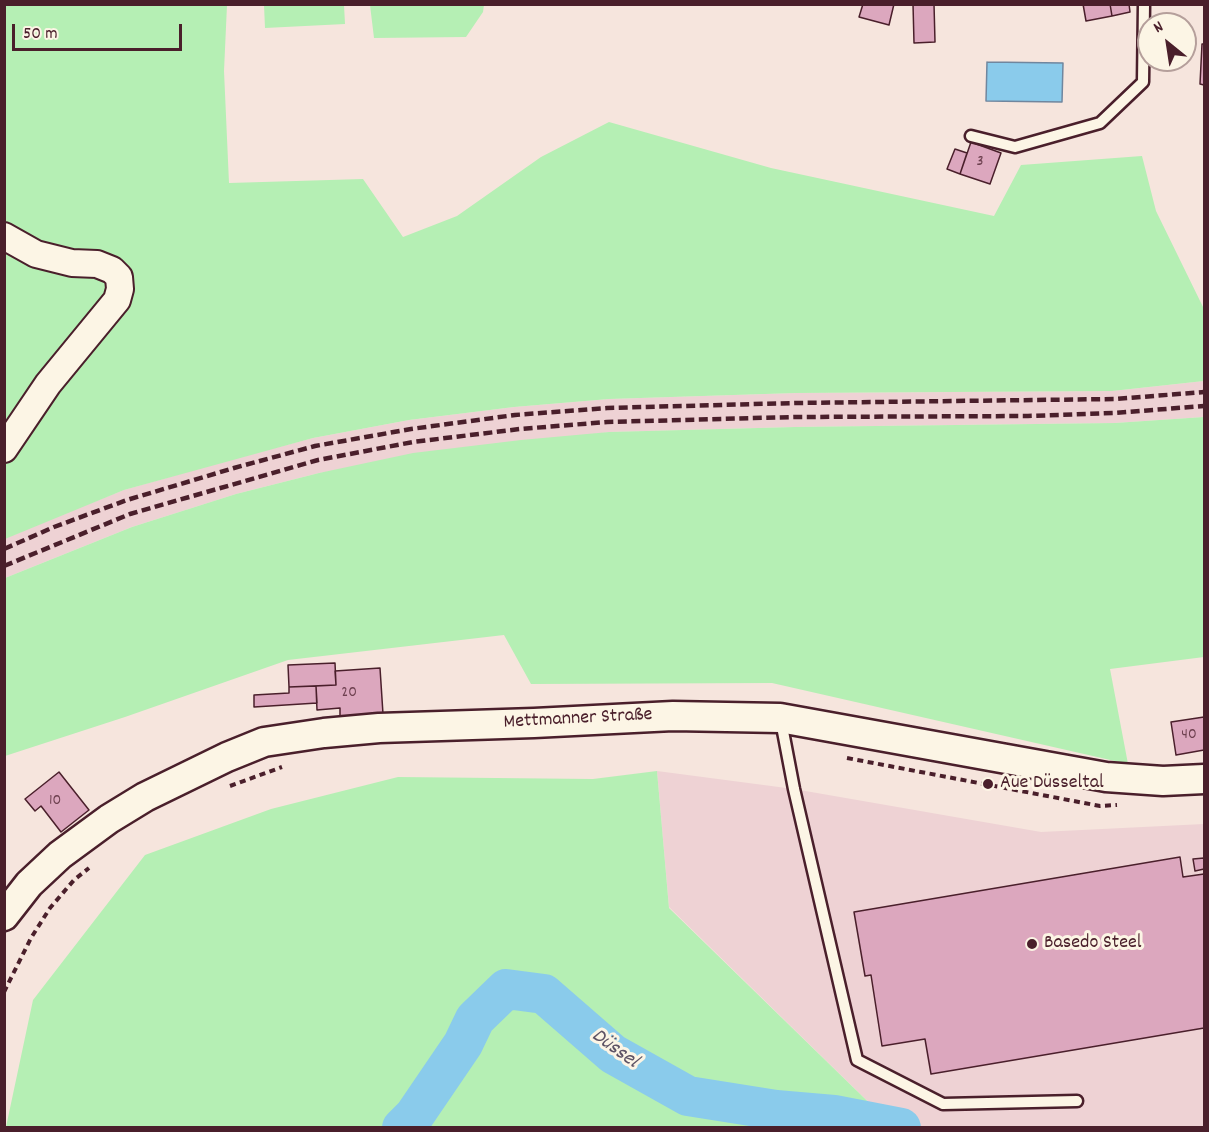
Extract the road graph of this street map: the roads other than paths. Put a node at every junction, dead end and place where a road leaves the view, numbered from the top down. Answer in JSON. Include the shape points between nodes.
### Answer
{"nodes":[{"id":1,"x":1144,"y":4,"type":"edge"},
{"id":2,"x":972,"y":136,"type":"dead end"},
{"id":3,"x":4,"y":236,"type":"edge"},
{"id":4,"x":4,"y":449,"type":"edge"},
{"id":5,"x":780,"y":718,"type":"junction"},
{"id":6,"x":1204,"y":779,"type":"edge"},
{"id":7,"x":4,"y":916,"type":"edge"},
{"id":8,"x":1077,"y":1101,"type":"dead end"}],
"edges":[{"from":1,"to":2,"type":"lane","via":[[1143,82],[1100,123],[1016,147]]},
{"from":3,"to":4,"type":"street","via":[[36,254],[112,270],[119,277],[120,289],[117,300],[48,384]]},
{"from":5,"to":6,"type":"main road","name":"Mettmanner Straße","via":[[1106,777]]},
{"from":5,"to":7,"type":"main road","name":"Mettmanner Straße","via":[[673,716],[379,728],[264,742],[183,777],[109,819],[60,855],[29,884]]},
{"from":5,"to":8,"type":"lane","via":[[857,1060],[943,1104]]}]}
